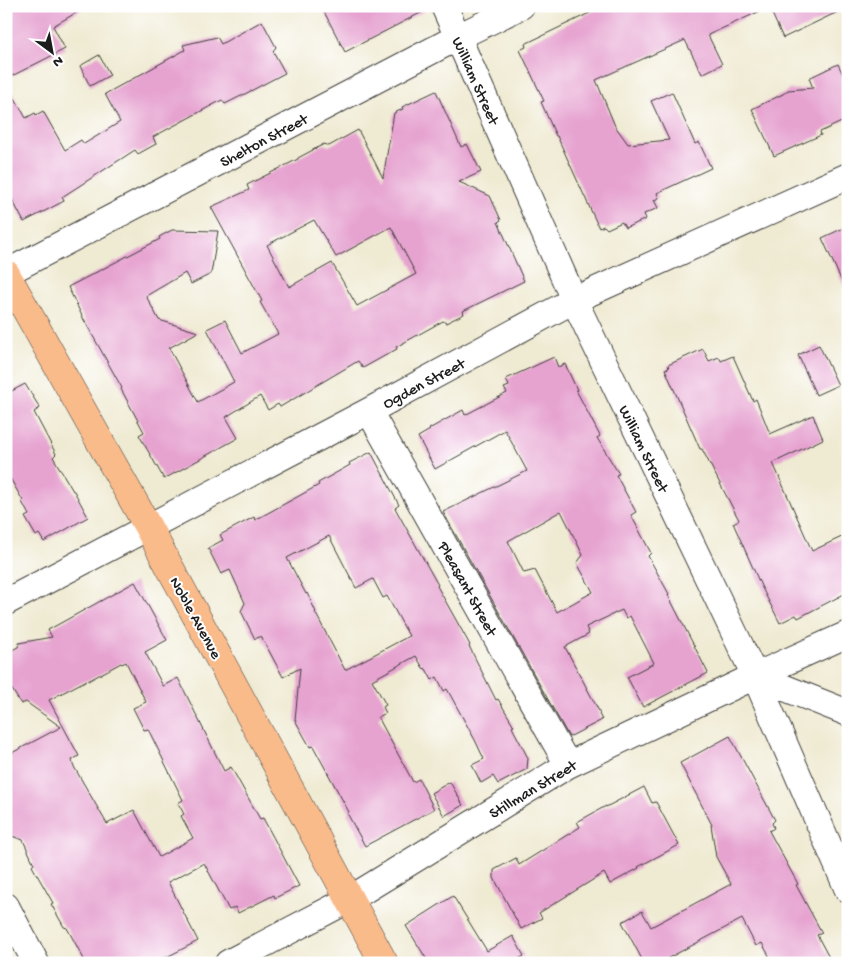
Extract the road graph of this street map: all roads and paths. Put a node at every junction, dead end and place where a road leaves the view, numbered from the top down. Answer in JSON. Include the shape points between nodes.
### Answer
{"nodes":[{"id":1,"x":444,"y":6,"type":"edge"},
{"id":2,"x":521,"y":6,"type":"edge"},
{"id":3,"x":458,"y":37,"type":"junction"},
{"id":4,"x":848,"y":176,"type":"edge"},
{"id":5,"x":6,"y":274,"type":"edge"},
{"id":6,"x":574,"y":300,"type":"junction"},
{"id":7,"x":369,"y":411,"type":"junction"},
{"id":8,"x":148,"y":527,"type":"junction"},
{"id":9,"x":6,"y":602,"type":"edge"},
{"id":10,"x":848,"y":634,"type":"edge"},
{"id":11,"x":755,"y":676,"type":"junction"},
{"id":12,"x":848,"y":713,"type":"edge"},
{"id":13,"x":568,"y":764,"type":"junction"},
{"id":14,"x":848,"y":890,"type":"edge"},
{"id":15,"x":350,"y":899,"type":"junction"},
{"id":16,"x":6,"y":906,"type":"edge"},
{"id":17,"x":36,"y":963,"type":"edge"},
{"id":18,"x":228,"y":963,"type":"edge"},
{"id":19,"x":384,"y":963,"type":"edge"}],
"edges":[{"from":1,"to":3,"type":"street","name":"William Street"},
{"from":2,"to":3,"type":"street","name":"Shelton Street"},
{"from":3,"to":5,"type":"street","name":"Shelton Street"},
{"from":3,"to":6,"type":"street","name":"William Street"},
{"from":4,"to":6,"type":"street","name":"Ogden Street"},
{"from":5,"to":8,"type":"main road","name":"Noble Avenue"},
{"from":6,"to":7,"type":"street","name":"Ogden Street"},
{"from":6,"to":11,"type":"street","name":"William Street"},
{"from":7,"to":8,"type":"street","name":"Ogden Street"},
{"from":7,"to":13,"type":"street","name":"Pleasant Street"},
{"from":8,"to":9,"type":"street","name":"Ogden Street"},
{"from":8,"to":15,"type":"main road","name":"Noble Avenue"},
{"from":10,"to":11,"type":"street","name":"Stillman Street"},
{"from":11,"to":12,"type":"street"},
{"from":11,"to":13,"type":"street","name":"Stillman Street"},
{"from":11,"to":14,"type":"street","name":"William Street"},
{"from":13,"to":15,"type":"street","name":"Stillman Street"},
{"from":15,"to":18,"type":"street","name":"Stillman Street"},
{"from":15,"to":19,"type":"main road","name":"Noble Avenue"},
{"from":16,"to":17,"type":"street"}]}
